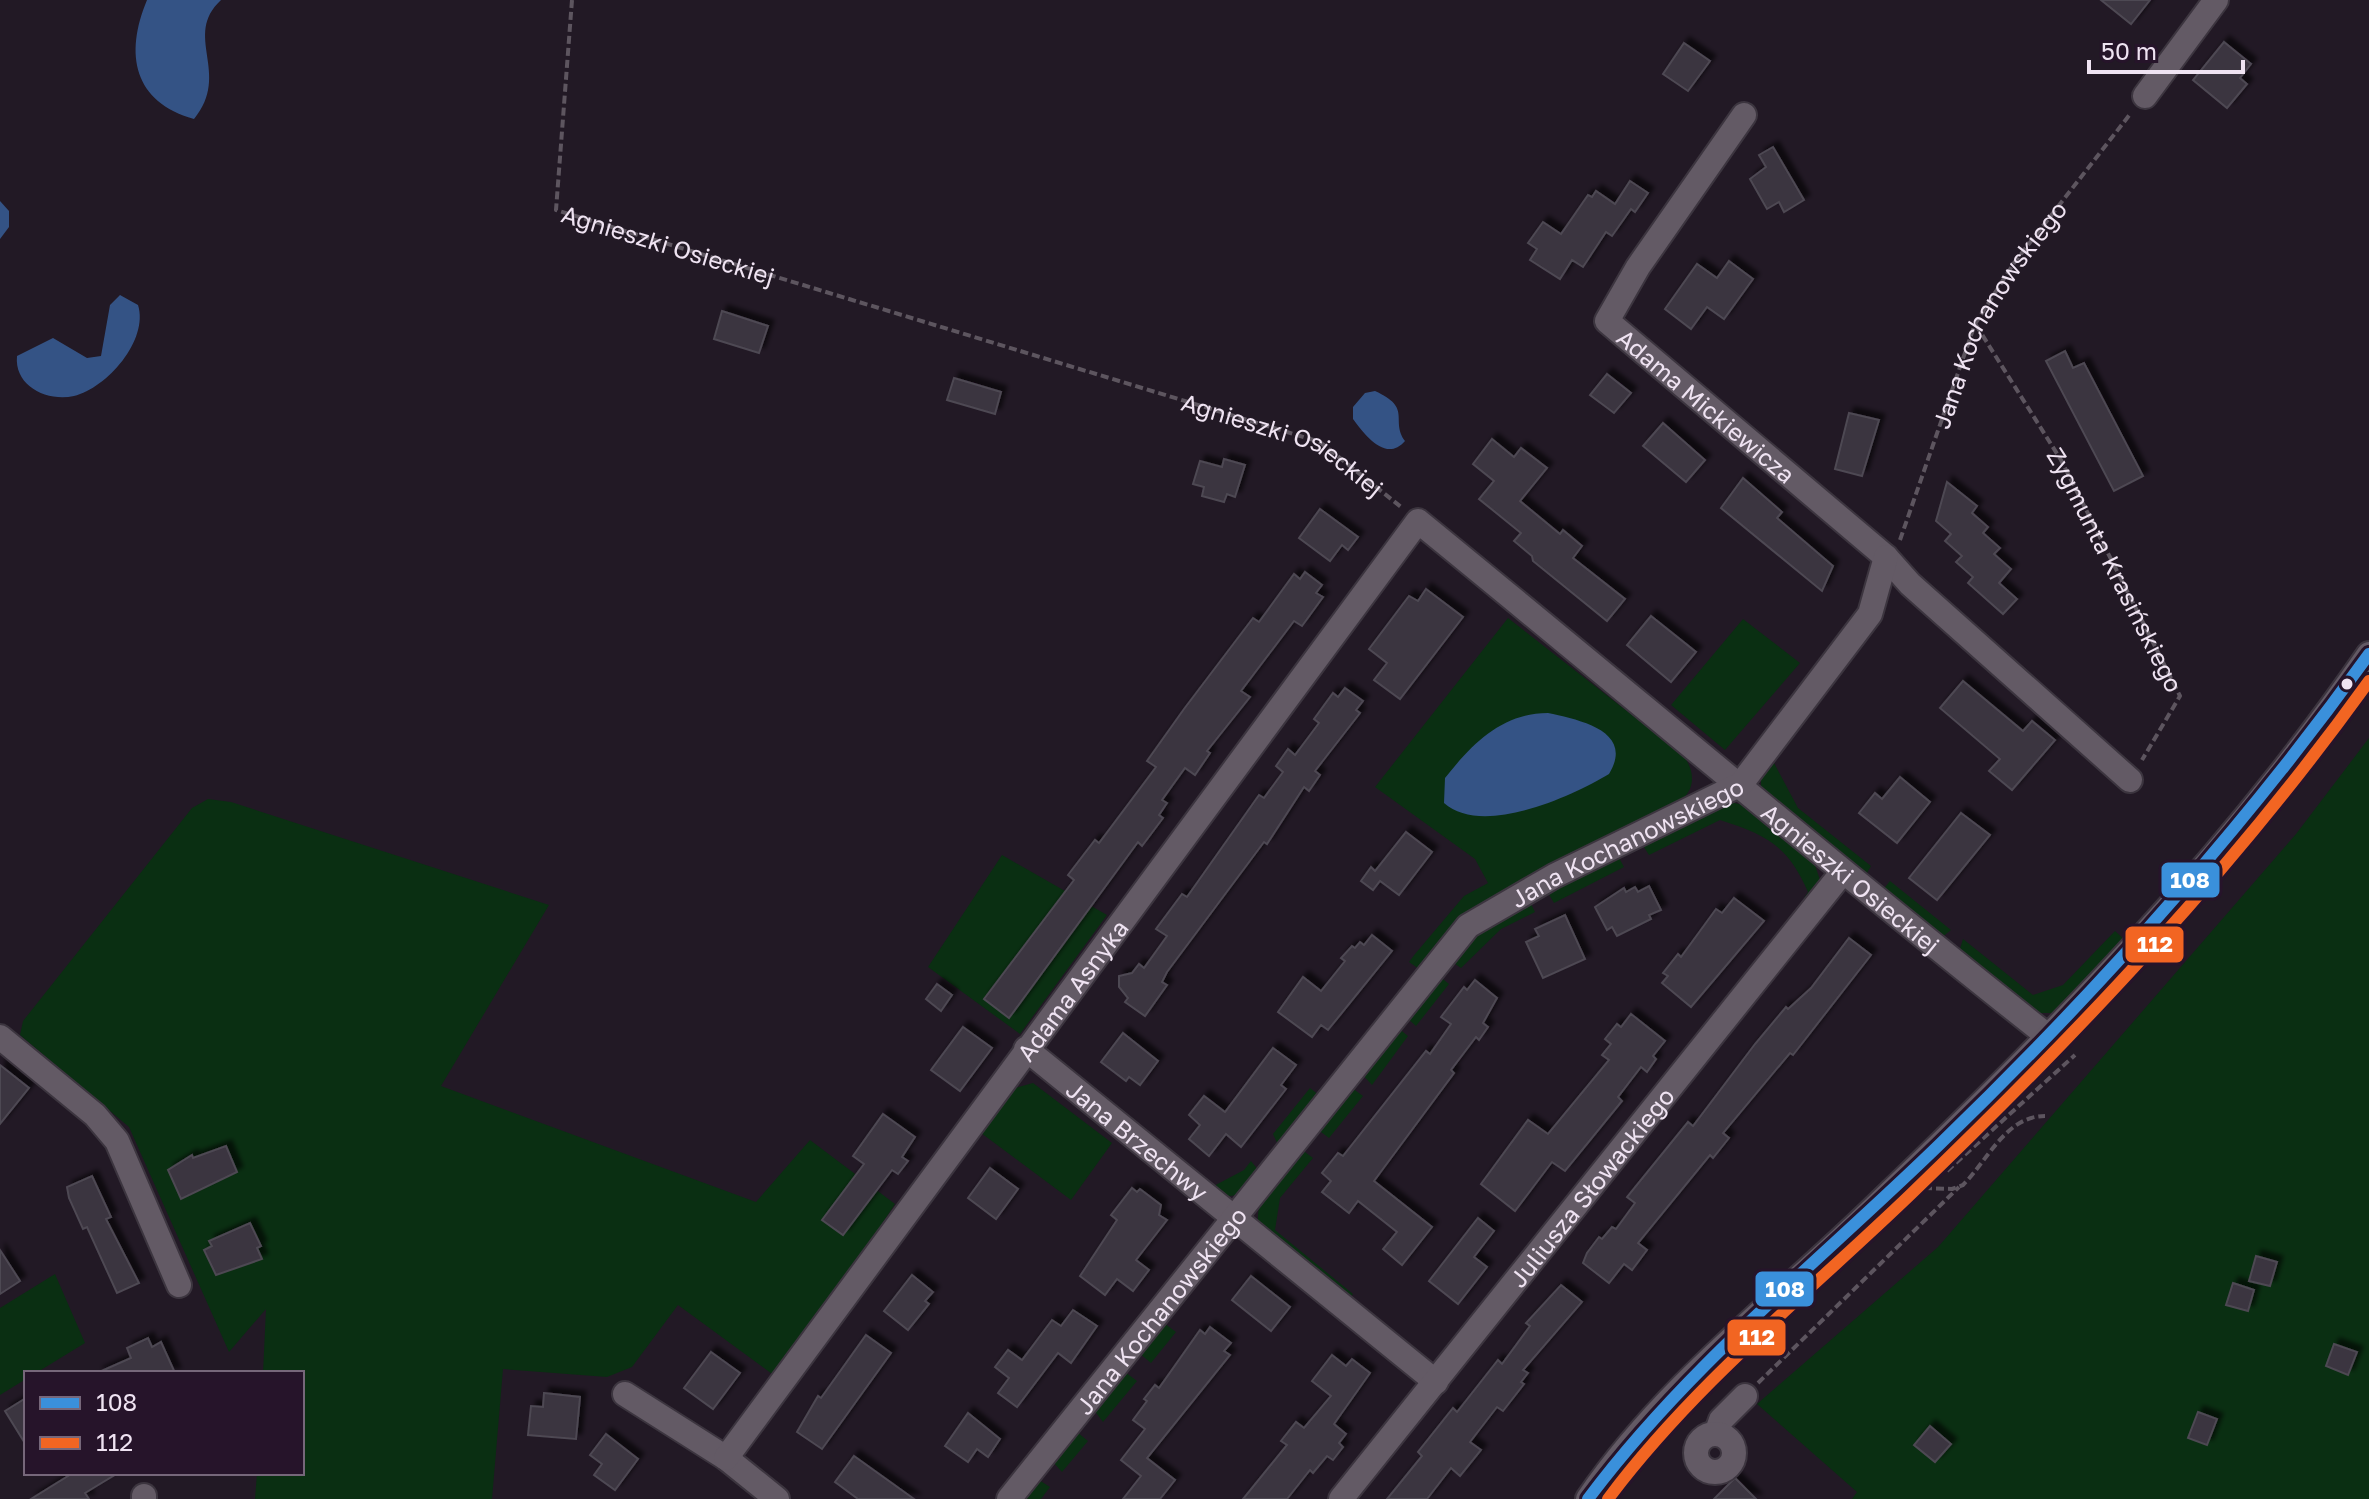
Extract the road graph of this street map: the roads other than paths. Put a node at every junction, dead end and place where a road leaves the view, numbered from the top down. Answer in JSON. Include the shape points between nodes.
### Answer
{"nodes":[{"id":1,"x":2216,"y":0,"type":"edge"},
{"id":2,"x":2145,"y":96,"type":"road end"},
{"id":3,"x":1744,"y":115,"type":"dead end"},
{"id":4,"x":1418,"y":521,"type":"joint"},
{"id":5,"x":1886,"y":557,"type":"junction"},
{"id":6,"x":2369,"y":654,"type":"edge"},
{"id":7,"x":2130,"y":780,"type":"road end"},
{"id":8,"x":1741,"y":784,"type":"junction"},
{"id":9,"x":1842,"y":873,"type":"junction"},
{"id":10,"x":0,"y":1037,"type":"edge"},
{"id":11,"x":2049,"y":1037,"type":"junction"},
{"id":12,"x":1026,"y":1049,"type":"junction"},
{"id":13,"x":1233,"y":1219,"type":"junction"},
{"id":14,"x":179,"y":1285,"type":"dead end"},
{"id":15,"x":1436,"y":1382,"type":"junction"},
{"id":16,"x":625,"y":1394,"type":"dead end"},
{"id":17,"x":1745,"y":1396,"type":"road end"},
{"id":18,"x":1716,"y":1434,"type":"dead end"},
{"id":19,"x":726,"y":1458,"type":"junction"},
{"id":20,"x":777,"y":1499,"type":"edge"},
{"id":21,"x":1009,"y":1499,"type":"edge"},
{"id":22,"x":1341,"y":1499,"type":"edge"},
{"id":23,"x":1588,"y":1499,"type":"edge"}],
"edges":[{"from":1,"to":2,"type":"street"},
{"from":3,"to":5,"type":"street","name":"Adama Mickiewicza","via":[[1638,267],[1607,321]]},
{"from":4,"to":8,"type":"street","name":"Agnieszki Osieckiej"},
{"from":4,"to":12,"type":"street","name":"Adama Asnyka"},
{"from":5,"to":7,"type":"street"},
{"from":5,"to":8,"type":"street","name":"Jana Kochanowskiego","via":[[1870,614]]},
{"from":6,"to":11,"type":"street","via":[[2318,728],[2191,885]]},
{"from":8,"to":9,"type":"street","name":"Agnieszki Osieckiej"},
{"from":8,"to":13,"type":"street","name":"Jana Kochanowskiego","via":[[1554,876],[1468,926]]},
{"from":9,"to":11,"type":"street","name":"Agnieszki Osieckiej"},
{"from":9,"to":15,"type":"street","name":"Juliusza Słowackiego"},
{"from":10,"to":14,"type":"street","via":[[95,1115],[117,1141]]},
{"from":11,"to":23,"type":"street","via":[[1898,1186],[1712,1354],[1621,1451]]},
{"from":12,"to":13,"type":"street","name":"Jana Brzechwy"},
{"from":12,"to":19,"type":"street","name":"Adama Asnyka"},
{"from":13,"to":15,"type":"street","name":"Jana Brzechwy"},
{"from":13,"to":21,"type":"street","name":"Jana Kochanowskiego"},
{"from":15,"to":22,"type":"street","name":"Juliusza Słowackiego"},
{"from":16,"to":19,"type":"street"},
{"from":17,"to":18,"type":"street","via":[[1721,1420]]},
{"from":19,"to":20,"type":"street"}]}
